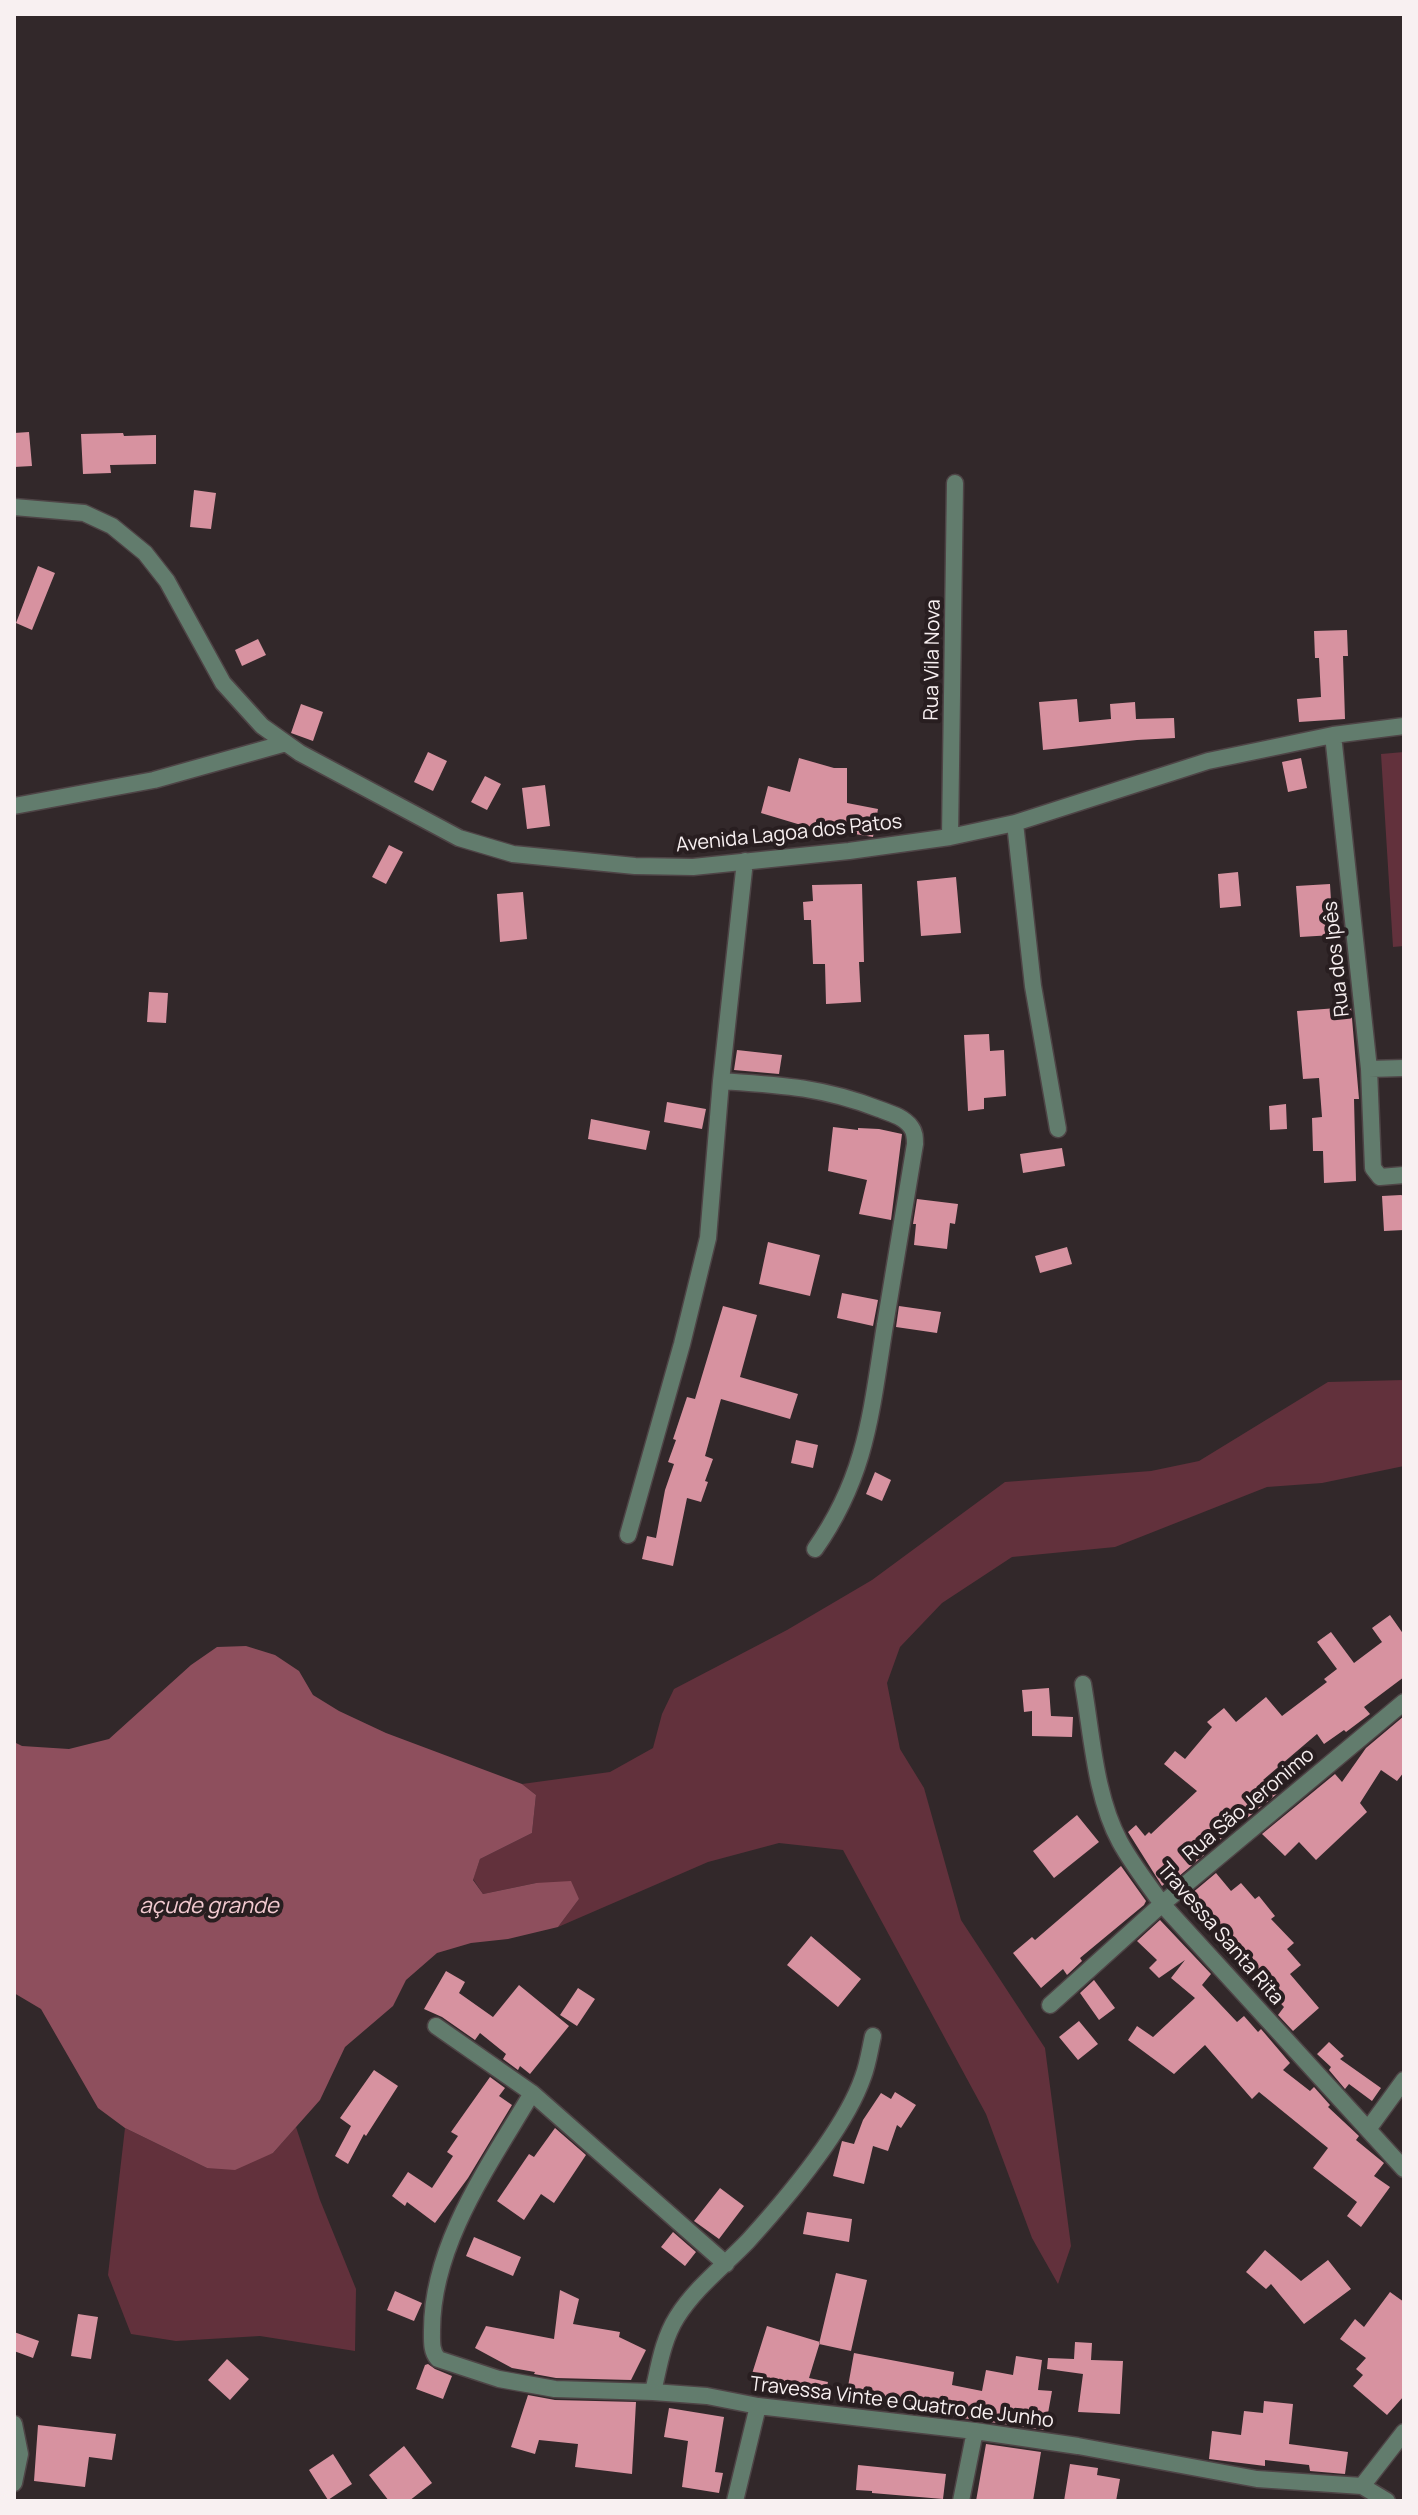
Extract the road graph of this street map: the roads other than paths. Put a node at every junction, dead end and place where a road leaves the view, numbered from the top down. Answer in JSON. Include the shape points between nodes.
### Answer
{"nodes":[{"id":1,"x":955,"y":483,"type":"dead end"},
{"id":2,"x":14,"y":507,"type":"edge"},
{"id":3,"x":1404,"y":726,"type":"edge"},
{"id":4,"x":1333,"y":735,"type":"junction"},
{"id":5,"x":286,"y":743,"type":"junction"},
{"id":6,"x":14,"y":806,"type":"edge"},
{"id":7,"x":1015,"y":823,"type":"junction"},
{"id":8,"x":950,"y":837,"type":"junction"},
{"id":9,"x":745,"y":861,"type":"junction"},
{"id":10,"x":1404,"y":1068,"type":"edge"},
{"id":11,"x":1369,"y":1069,"type":"junction"},
{"id":12,"x":721,"y":1081,"type":"junction"},
{"id":13,"x":1058,"y":1129,"type":"dead end"},
{"id":14,"x":1404,"y":1175,"type":"edge"},
{"id":15,"x":628,"y":1535,"type":"dead end"},
{"id":16,"x":815,"y":1549,"type":"dead end"},
{"id":17,"x":1083,"y":1684,"type":"dead end"},
{"id":18,"x":1404,"y":1702,"type":"edge"},
{"id":19,"x":1162,"y":1904,"type":"junction"},
{"id":20,"x":1050,"y":2005,"type":"dead end"},
{"id":21,"x":436,"y":2026,"type":"dead end"},
{"id":22,"x":873,"y":2036,"type":"dead end"},
{"id":23,"x":1404,"y":2080,"type":"edge"},
{"id":24,"x":532,"y":2093,"type":"junction"},
{"id":25,"x":1369,"y":2128,"type":"junction"},
{"id":26,"x":1404,"y":2169,"type":"edge"},
{"id":27,"x":726,"y":2264,"type":"junction"},
{"id":28,"x":653,"y":2392,"type":"junction"},
{"id":29,"x":758,"y":2406,"type":"junction"},
{"id":30,"x":14,"y":2424,"type":"edge"},
{"id":31,"x":975,"y":2431,"type":"junction"},
{"id":32,"x":1404,"y":2432,"type":"edge"},
{"id":33,"x":14,"y":2483,"type":"edge"},
{"id":34,"x":1362,"y":2486,"type":"junction"},
{"id":35,"x":735,"y":2501,"type":"edge"},
{"id":36,"x":961,"y":2501,"type":"edge"},
{"id":37,"x":1387,"y":2501,"type":"edge"}],
"edges":[{"from":1,"to":8,"type":"street","name":"Rua Vila Nova"},
{"from":2,"to":5,"type":"street","name":"Avenida Lagoa dos Patos","via":[[84,513],[112,526],[145,553],[167,581],[223,683],[262,726]]},
{"from":3,"to":4,"type":"street","name":"Avenida Lagoa dos Patos"},
{"from":4,"to":7,"type":"street","name":"Avenida Lagoa dos Patos","via":[[1208,761]]},
{"from":4,"to":11,"type":"street","name":"Rua dos Ipês"},
{"from":5,"to":6,"type":"street","via":[[154,780]]},
{"from":5,"to":9,"type":"street","name":"Avenida Lagoa dos Patos","via":[[459,838],[513,854],[635,866]]},
{"from":7,"to":8,"type":"street","name":"Avenida Lagoa dos Patos"},
{"from":7,"to":13,"type":"street","via":[[1033,986]]},
{"from":8,"to":9,"type":"street","name":"Avenida Lagoa dos Patos"},
{"from":9,"to":12,"type":"street"},
{"from":10,"to":11,"type":"street"},
{"from":11,"to":14,"type":"street","name":"Rua dos Ipês","via":[[1373,1168],[1380,1177]]},
{"from":12,"to":15,"type":"street","via":[[708,1238]]},
{"from":12,"to":16,"type":"street","via":[[832,1093],[900,1117],[915,1134],[867,1439],[851,1489]]},
{"from":17,"to":19,"type":"street","name":"Travessa Santa Rita","via":[[1104,1803],[1119,1840]]},
{"from":18,"to":19,"type":"street","name":"Rua São Jeronimo"},
{"from":19,"to":20,"type":"street","name":"Rua São Jeronimo"},
{"from":19,"to":25,"type":"street","name":"Travessa Santa Rita"},
{"from":21,"to":24,"type":"street"},
{"from":22,"to":27,"type":"street","via":[[846,2115],[788,2194]]},
{"from":23,"to":25,"type":"street"},
{"from":24,"to":27,"type":"street"},
{"from":24,"to":28,"type":"street","name":"Travessa Vinte e Quatro de Junho","via":[[445,2258],[432,2312],[433,2354],[499,2379],[555,2389]]},
{"from":25,"to":26,"type":"street","name":"Travessa Santa Rita"},
{"from":27,"to":28,"type":"street","via":[[676,2318]]},
{"from":28,"to":29,"type":"street","name":"Travessa Vinte e Quatro de Junho"},
{"from":29,"to":31,"type":"street","name":"Travessa Vinte e Quatro de Junho"},
{"from":29,"to":35,"type":"street"},
{"from":30,"to":33,"type":"street","via":[[20,2454]]},
{"from":31,"to":34,"type":"street","name":"Travessa Vinte e Quatro de Junho","via":[[1257,2479]]},
{"from":31,"to":36,"type":"street"},
{"from":32,"to":34,"type":"street"},
{"from":34,"to":37,"type":"street"}]}
